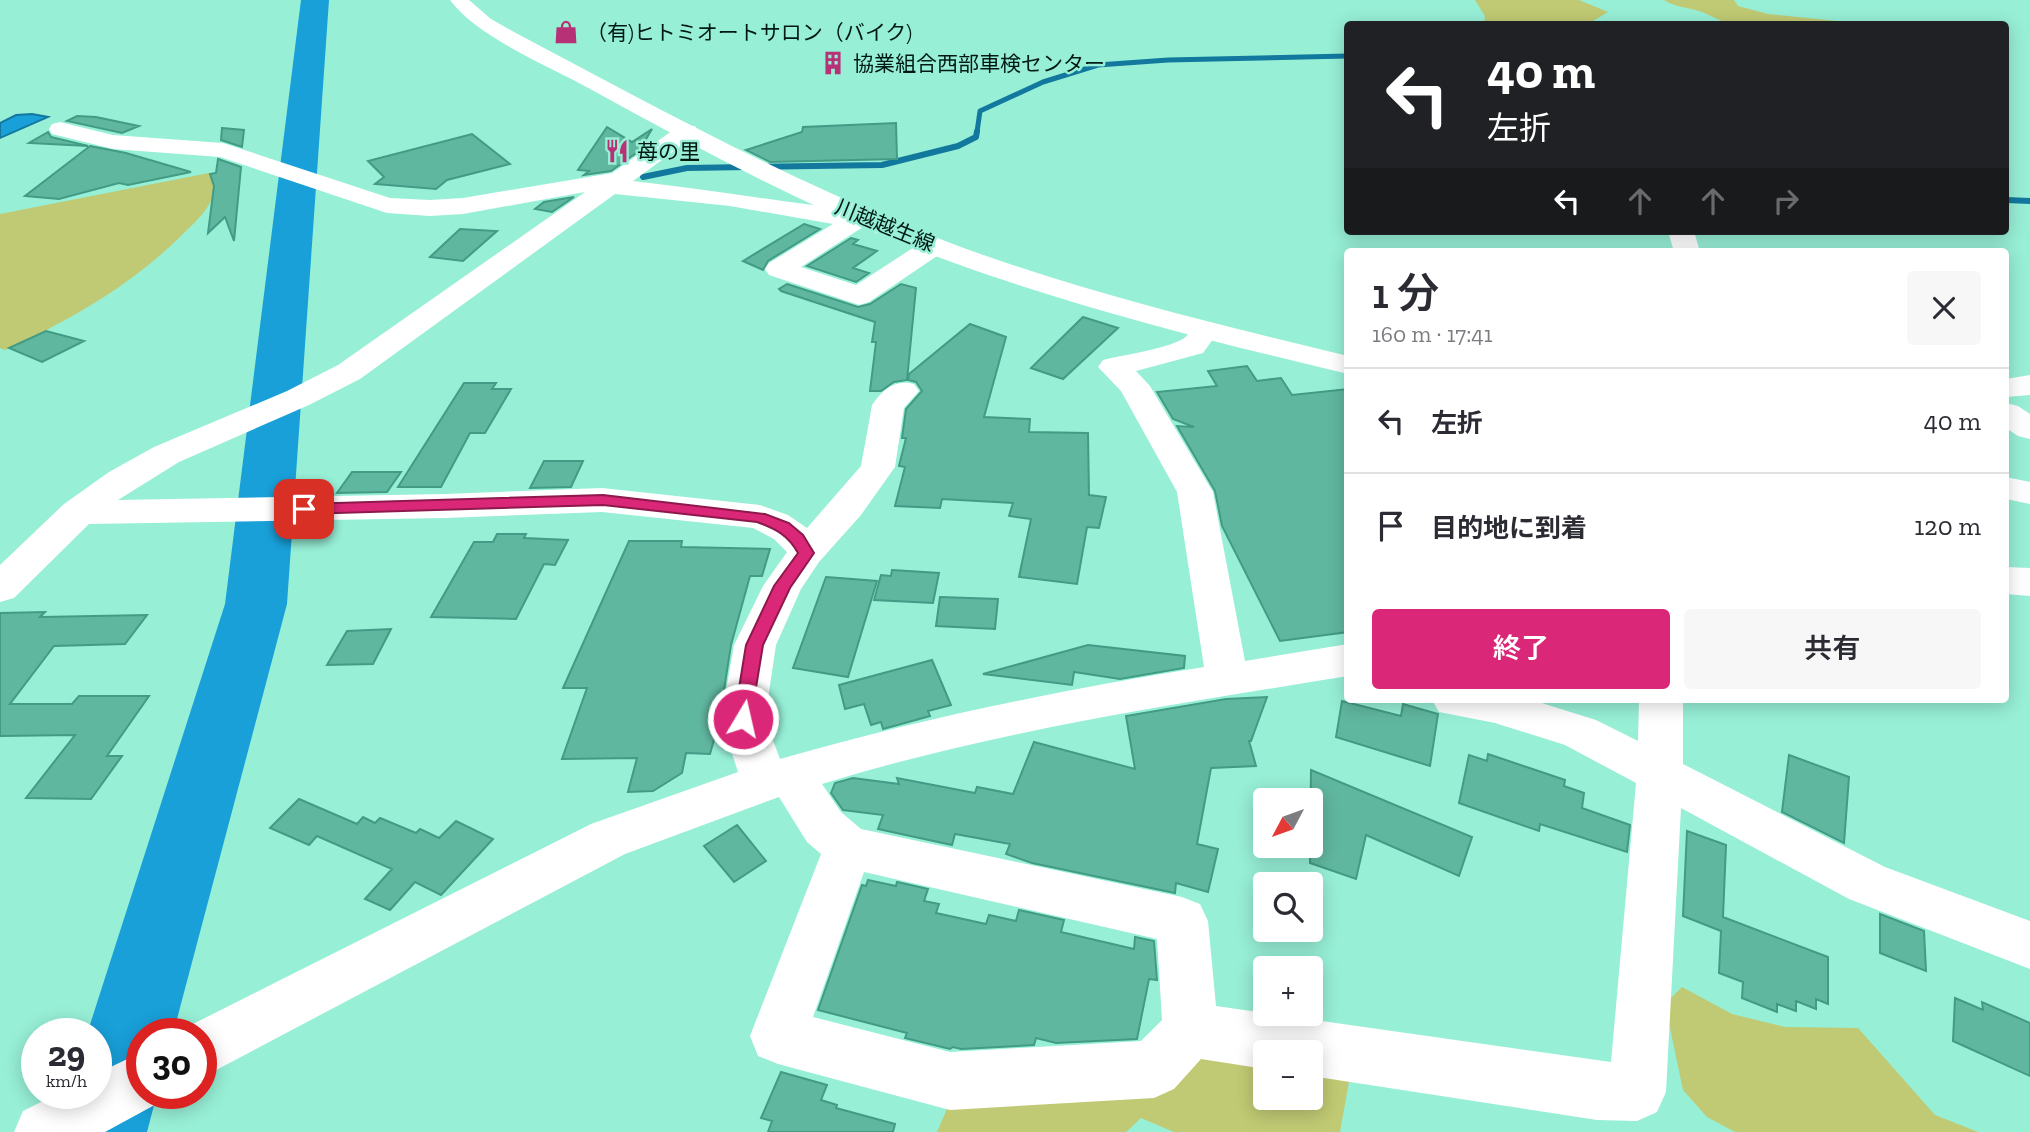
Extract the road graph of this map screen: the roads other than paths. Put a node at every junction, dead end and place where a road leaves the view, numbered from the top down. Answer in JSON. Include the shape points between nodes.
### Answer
{"nodes":[{"id":1,"x":459,"y":0,"type":"edge"},
{"id":2,"x":60,"y":129,"type":"dead end"},
{"id":3,"x":687,"y":131,"type":"junction"},
{"id":4,"x":618,"y":183,"type":"junction"},
{"id":5,"x":864,"y":220,"type":"junction"},
{"id":6,"x":934,"y":246,"type":"junction"},
{"id":7,"x":1204,"y":331,"type":"junction"},
{"id":8,"x":1344,"y":364,"type":"edge"},
{"id":9,"x":2030,"y":385,"type":"edge"},
{"id":10,"x":2009,"y":388,"type":"edge"},
{"id":11,"x":903,"y":391,"type":"dead end"},
{"id":12,"x":2009,"y":415,"type":"edge"},
{"id":13,"x":2030,"y":429,"type":"edge"},
{"id":14,"x":2009,"y":489,"type":"edge"},
{"id":15,"x":2030,"y":493,"type":"edge"},
{"id":16,"x":77,"y":512,"type":"junction"},
{"id":17,"x":806,"y":553,"type":"junction"},
{"id":18,"x":2009,"y":581,"type":"edge"},
{"id":19,"x":2030,"y":582,"type":"edge"},
{"id":20,"x":0,"y":588,"type":"edge"},
{"id":21,"x":1344,"y":661,"type":"edge"},
{"id":22,"x":1280,"y":672,"type":"junction"},
{"id":23,"x":1227,"y":680,"type":"junction"},
{"id":24,"x":1344,"y":683,"type":"edge"},
{"id":25,"x":1474,"y":703,"type":"edge"},
{"id":26,"x":1661,"y":703,"type":"edge"},
{"id":27,"x":1660,"y":774,"type":"junction"},
{"id":28,"x":777,"y":778,"type":"junction"},
{"id":29,"x":848,"y":847,"type":"junction"},
{"id":30,"x":2030,"y":945,"type":"edge"},
{"id":31,"x":1190,"y":1030,"type":"junction"},
{"id":32,"x":217,"y":1042,"type":"edge"},
{"id":33,"x":126,"y":1089,"type":"edge"},
{"id":34,"x":44,"y":1132,"type":"edge"}],
"edges":[{"from":1,"to":3,"type":"street","name":"川越越生線","via":[[495,29]]},
{"from":2,"to":4,"type":"street","via":[[113,142],[223,150],[387,205],[463,206]]},
{"from":3,"to":4,"type":"street"},
{"from":3,"to":5,"type":"street","name":"川越越生線"},
{"from":4,"to":5,"type":"street"},
{"from":4,"to":16,"type":"street","via":[[377,354],[334,380],[139,469]]},
{"from":5,"to":6,"type":"street","name":"川越越生線"},
{"from":5,"to":6,"type":"street","via":[[779,270],[859,296]]},
{"from":6,"to":7,"type":"street","name":"川越越生線","via":[[1048,286]]},
{"from":7,"to":8,"type":"street","name":"川越越生線"},
{"from":7,"to":23,"type":"street","via":[[1192,347],[1114,367],[1134,386],[1195,492]]},
{"from":9,"to":10,"type":"street"},
{"from":11,"to":17,"type":"street","via":[[888,405],[878,467]]},
{"from":12,"to":13,"type":"street"},
{"from":14,"to":15,"type":"street"},
{"from":16,"to":17,"type":"street","via":[[603,500],[760,517],[784,527],[798,538]]},
{"from":16,"to":20,"type":"street"},
{"from":17,"to":28,"type":"street","via":[[783,586],[755,645],[743,719]]},
{"from":18,"to":19,"type":"street"},
{"from":21,"to":22,"type":"street"},
{"from":22,"to":23,"type":"street"},
{"from":22,"to":24,"type":"street"},
{"from":23,"to":28,"type":"street","via":[[1072,705],[873,750]]},
{"from":25,"to":27,"type":"street","via":[[1580,732]]},
{"from":26,"to":27,"type":"street"},
{"from":27,"to":30,"type":"street","via":[[1867,883]]},
{"from":27,"to":31,"type":"street","via":[[1637,1092],[1597,1091]]},
{"from":28,"to":29,"type":"street"},
{"from":28,"to":32,"type":"street","via":[[608,839]]},
{"from":29,"to":31,"type":"street","via":[[1182,920]]},
{"from":29,"to":31,"type":"street","via":[[778,1036],[950,1081],[1154,1069]]},
{"from":33,"to":34,"type":"street"}]}
